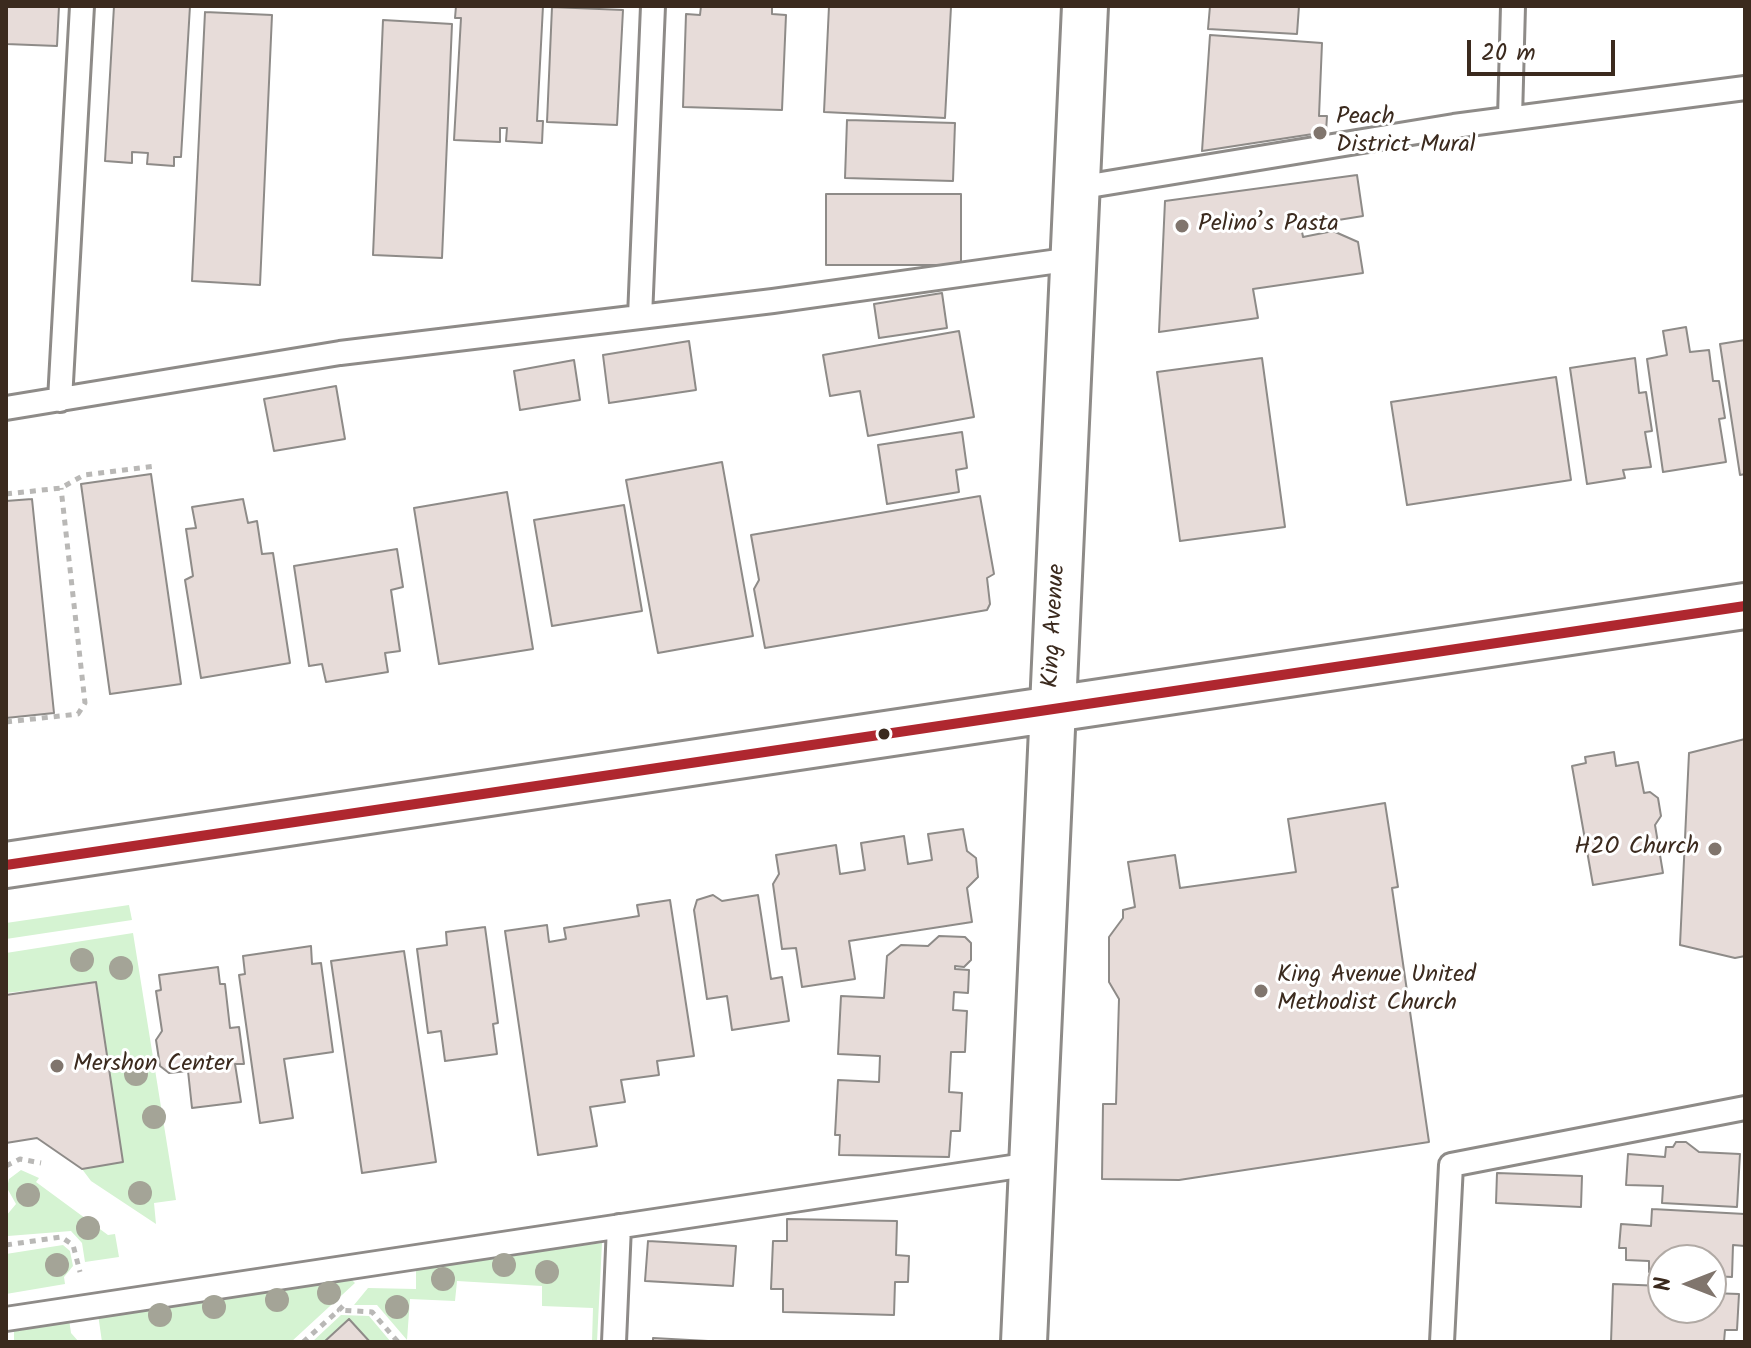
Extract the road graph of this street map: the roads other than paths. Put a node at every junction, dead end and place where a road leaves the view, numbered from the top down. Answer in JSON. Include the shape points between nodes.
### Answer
{"nodes":[{"id":1,"x":82,"y":6,"type":"edge"},
{"id":2,"x":653,"y":6,"type":"edge"},
{"id":3,"x":1085,"y":6,"type":"edge"},
{"id":4,"x":1513,"y":6,"type":"edge"},
{"id":5,"x":1745,"y":88,"type":"edge"},
{"id":6,"x":1510,"y":118,"type":"junction"},
{"id":7,"x":1077,"y":188,"type":"junction"},
{"id":8,"x":1073,"y":259,"type":"junction"},
{"id":9,"x":640,"y":317,"type":"junction"},
{"id":10,"x":60,"y":400,"type":"junction"},
{"id":11,"x":6,"y":408,"type":"edge"},
{"id":12,"x":1745,"y":606,"type":"edge"},
{"id":13,"x":1051,"y":707,"type":"junction"},
{"id":14,"x":6,"y":865,"type":"edge"},
{"id":15,"x":1745,"y":1108,"type":"edge"},
{"id":16,"x":1032,"y":1164,"type":"junction"},
{"id":17,"x":619,"y":1226,"type":"junction"},
{"id":18,"x":6,"y":1319,"type":"edge"},
{"id":19,"x":614,"y":1342,"type":"edge"},
{"id":20,"x":1024,"y":1342,"type":"edge"},
{"id":21,"x":1442,"y":1342,"type":"edge"}],
"edges":[{"from":1,"to":10,"type":"lane"},
{"from":2,"to":9,"type":"lane"},
{"from":3,"to":7,"type":"street","name":"King Avenue"},
{"from":4,"to":6,"type":"lane"},
{"from":5,"to":6,"type":"lane"},
{"from":6,"to":7,"type":"lane"},
{"from":7,"to":8,"type":"street","name":"King Avenue"},
{"from":8,"to":9,"type":"lane"},
{"from":8,"to":13,"type":"street","name":"King Avenue"},
{"from":9,"to":10,"type":"lane","via":[[340,353]]},
{"from":10,"to":11,"type":"lane"},
{"from":12,"to":13,"type":"street"},
{"from":13,"to":14,"type":"street"},
{"from":13,"to":16,"type":"street","name":"King Avenue"},
{"from":15,"to":21,"type":"lane","via":[[1451,1165]]},
{"from":16,"to":17,"type":"lane"},
{"from":16,"to":20,"type":"street","name":"King Avenue"},
{"from":17,"to":18,"type":"lane"},
{"from":17,"to":19,"type":"lane"}]}
